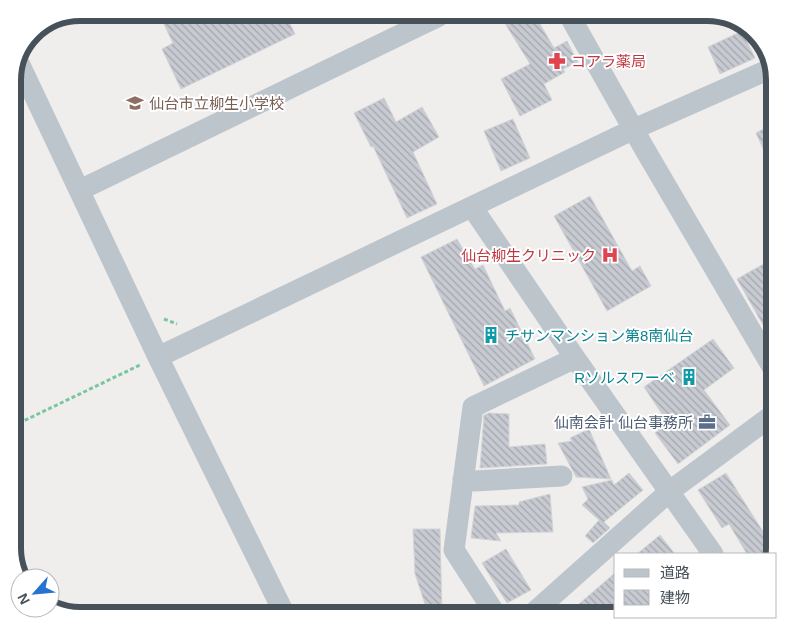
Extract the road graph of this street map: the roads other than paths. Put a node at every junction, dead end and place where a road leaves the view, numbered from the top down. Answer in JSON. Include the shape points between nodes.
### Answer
{"nodes":[{"id":1,"x":429,"y":21,"type":"edge"},
{"id":2,"x":573,"y":21,"type":"edge"},
{"id":3,"x":22,"y":70,"type":"edge"},
{"id":4,"x":765,"y":72,"type":"edge"},
{"id":5,"x":634,"y":129,"type":"junction"},
{"id":6,"x":80,"y":190,"type":"junction"},
{"id":7,"x":472,"y":207,"type":"junction"},
{"id":8,"x":766,"y":356,"type":"edge"},
{"id":9,"x":158,"y":357,"type":"junction"},
{"id":10,"x":575,"y":358,"type":"junction"},
{"id":11,"x":766,"y":420,"type":"edge"},
{"id":12,"x":562,"y":476,"type":"dead end"},
{"id":13,"x":463,"y":479,"type":"junction"},
{"id":14,"x":670,"y":492,"type":"junction"},
{"id":15,"x":712,"y":553,"type":"edge"},
{"id":16,"x":281,"y":607,"type":"edge"},
{"id":17,"x":490,"y":607,"type":"edge"},
{"id":18,"x":541,"y":607,"type":"edge"}],
"edges":[{"from":1,"to":6,"type":"street"},
{"from":2,"to":5,"type":"street"},
{"from":3,"to":6,"type":"street"},
{"from":4,"to":5,"type":"street"},
{"from":5,"to":7,"type":"street"},
{"from":5,"to":8,"type":"street"},
{"from":6,"to":9,"type":"street"},
{"from":7,"to":9,"type":"street"},
{"from":7,"to":10,"type":"street"},
{"from":9,"to":16,"type":"street"},
{"from":10,"to":13,"type":"street","via":[[473,407]]},
{"from":10,"to":14,"type":"street"},
{"from":11,"to":14,"type":"street"},
{"from":12,"to":13,"type":"street"},
{"from":13,"to":17,"type":"street","via":[[454,550]]},
{"from":14,"to":15,"type":"street"},
{"from":14,"to":18,"type":"street"}]}
